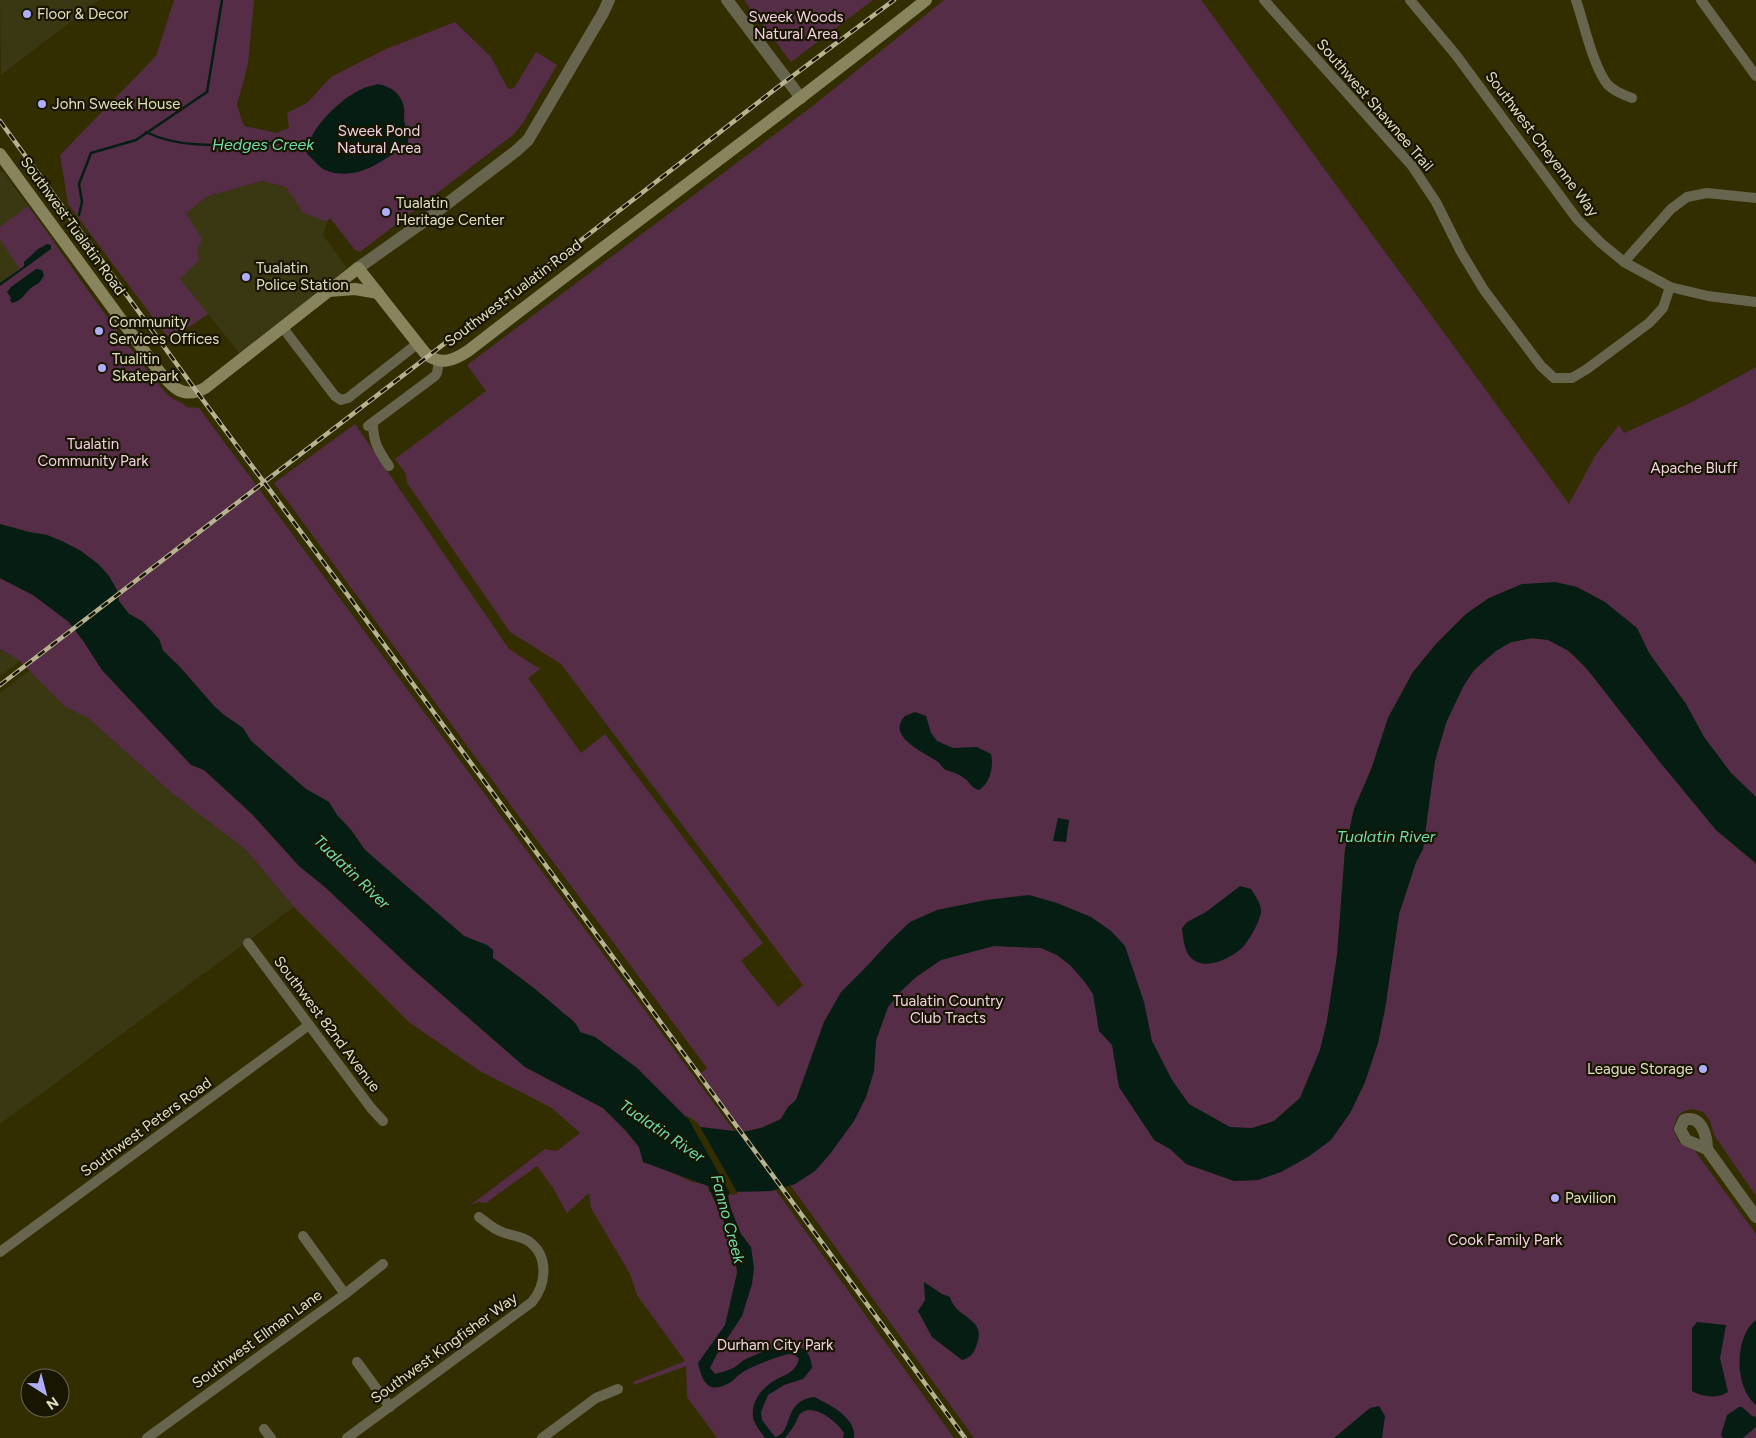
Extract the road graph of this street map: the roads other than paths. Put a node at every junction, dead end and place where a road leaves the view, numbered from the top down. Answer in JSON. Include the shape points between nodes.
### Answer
{"nodes":[{"id":1,"x":609,"y":0,"type":"edge"},
{"id":2,"x":727,"y":0,"type":"edge"},
{"id":3,"x":926,"y":0,"type":"edge"},
{"id":4,"x":1264,"y":0,"type":"edge"},
{"id":5,"x":1410,"y":0,"type":"edge"},
{"id":6,"x":1576,"y":0,"type":"edge"},
{"id":7,"x":1700,"y":0,"type":"edge"},
{"id":8,"x":1756,"y":76,"type":"edge"},
{"id":9,"x":801,"y":98,"type":"junction"},
{"id":10,"x":1632,"y":98,"type":"dead end"},
{"id":11,"x":0,"y":154,"type":"edge"},
{"id":12,"x":1756,"y":198,"type":"edge"},
{"id":13,"x":1624,"y":262,"type":"junction"},
{"id":14,"x":358,"y":268,"type":"junction"},
{"id":15,"x":1670,"y":287,"type":"junction"},
{"id":16,"x":328,"y":291,"type":"junction"},
{"id":17,"x":378,"y":293,"type":"junction"},
{"id":18,"x":1756,"y":302,"type":"edge"},
{"id":19,"x":283,"y":328,"type":"junction"},
{"id":20,"x":417,"y":344,"type":"junction"},
{"id":21,"x":439,"y":361,"type":"junction"},
{"id":22,"x":389,"y":466,"type":"dead end"},
{"id":23,"x":248,"y":943,"type":"dead end"},
{"id":24,"x":309,"y":1025,"type":"junction"},
{"id":25,"x":383,"y":1122,"type":"dead end"},
{"id":26,"x":1707,"y":1149,"type":"dead end"},
{"id":27,"x":479,"y":1217,"type":"dead end"},
{"id":28,"x":1756,"y":1217,"type":"edge"},
{"id":29,"x":303,"y":1236,"type":"dead end"},
{"id":30,"x":0,"y":1252,"type":"edge"},
{"id":31,"x":384,"y":1264,"type":"dead end"},
{"id":32,"x":345,"y":1294,"type":"junction"},
{"id":33,"x":357,"y":1362,"type":"dead end"},
{"id":34,"x":618,"y":1389,"type":"dead end"},
{"id":35,"x":390,"y":1406,"type":"junction"},
{"id":36,"x":264,"y":1429,"type":"dead end"},
{"id":37,"x":147,"y":1438,"type":"edge"},
{"id":38,"x":271,"y":1438,"type":"edge"},
{"id":39,"x":346,"y":1438,"type":"edge"},
{"id":40,"x":542,"y":1438,"type":"edge"}],
"edges":[{"from":1,"to":14,"type":"street","via":[[528,140],[424,222]]},
{"from":2,"to":9,"type":"street"},
{"from":3,"to":9,"type":"main road","name":"Southwest Tualatin Road"},
{"from":4,"to":15,"type":"street","name":"Southwest Shawnee Trail","via":[[1412,166],[1436,202],[1484,290],[1541,366],[1554,378],[1572,378],[1649,323],[1664,308]]},
{"from":5,"to":13,"type":"street","name":"Southwest Cheyenne Way","via":[[1456,55],[1577,218]]},
{"from":6,"to":10,"type":"street","via":[[1597,64],[1608,85]]},
{"from":7,"to":8,"type":"street"},
{"from":9,"to":21,"type":"main road","name":"Southwest Tualatin Road","via":[[468,351],[454,359]]},
{"from":11,"to":19,"type":"main road","name":"Southwest Tualatin Road","via":[[158,370],[178,390],[192,393],[205,388]]},
{"from":12,"to":13,"type":"street","via":[[1707,193],[1687,197],[1671,209]]},
{"from":13,"to":15,"type":"street","name":"Southwest Cheyenne Way"},
{"from":14,"to":16,"type":"main road","name":"Southwest Tualatin Road"},
{"from":14,"to":17,"type":"main road","name":"Southwest Tualatin Road"},
{"from":15,"to":18,"type":"street","name":"Southwest Cheyenne Way"},
{"from":16,"to":17,"type":"main road","via":[[355,288]]},
{"from":16,"to":19,"type":"main road","name":"Southwest Tualatin Road"},
{"from":17,"to":20,"type":"main road","name":"Southwest Tualatin Road"},
{"from":19,"to":20,"type":"street","via":[[341,400],[348,398]]},
{"from":20,"to":21,"type":"main road","name":"Southwest Tualatin Road"},
{"from":21,"to":22,"type":"street","via":[[434,376],[370,424],[376,447]]},
{"from":23,"to":24,"type":"street","name":"Southwest 82nd Avenue"},
{"from":24,"to":25,"type":"street","name":"Southwest 82nd Avenue"},
{"from":24,"to":30,"type":"street","name":"Southwest Peters Road"},
{"from":26,"to":28,"type":"street"},
{"from":27,"to":35,"type":"street","name":"Southwest Kingfisher Way","via":[[502,1232],[522,1237],[538,1251],[544,1274],[538,1295]]},
{"from":29,"to":32,"type":"street"},
{"from":31,"to":32,"type":"street","name":"Southwest Ellman Lane"},
{"from":32,"to":37,"type":"street","name":"Southwest Ellman Lane"},
{"from":33,"to":35,"type":"street"},
{"from":34,"to":40,"type":"street","via":[[596,1398]]},
{"from":35,"to":39,"type":"street","name":"Southwest Kingfisher Way"},
{"from":36,"to":38,"type":"street"}]}
